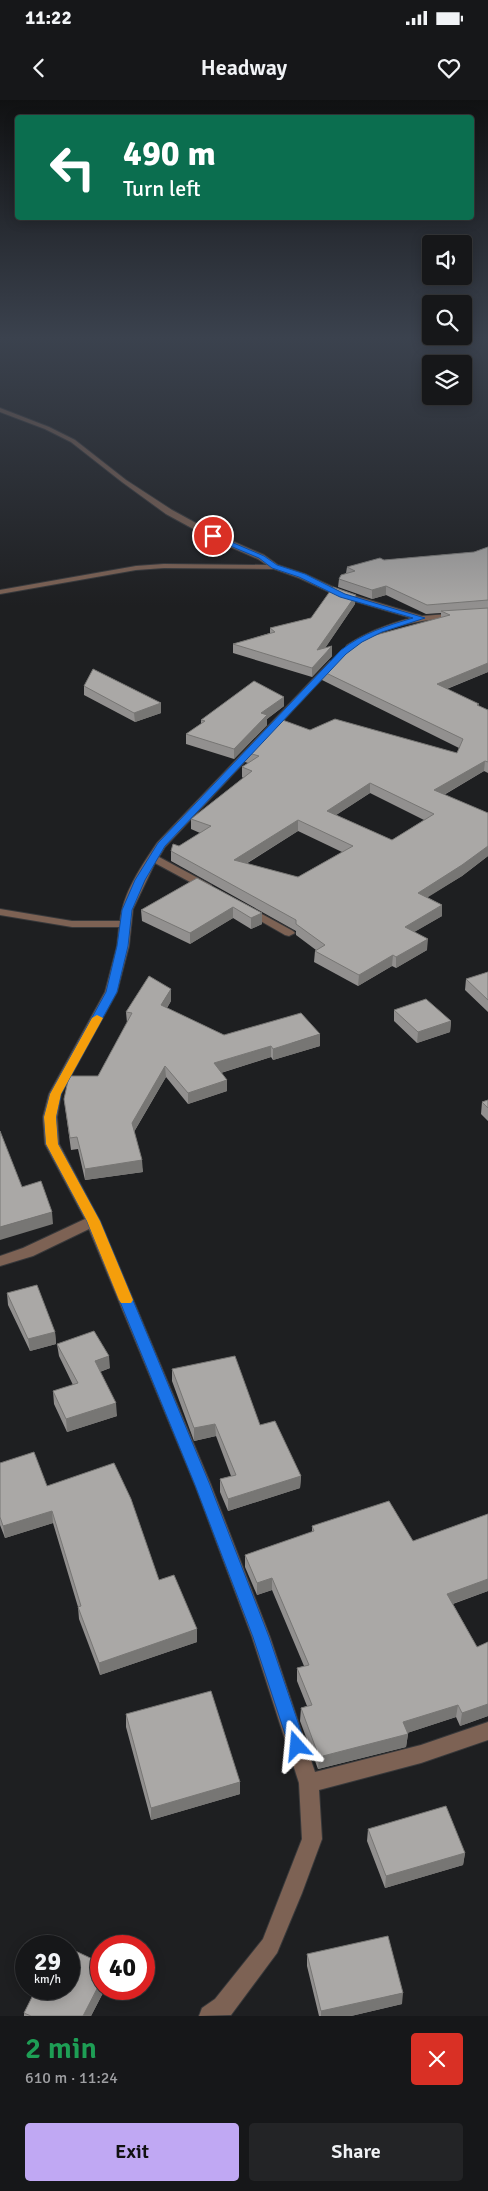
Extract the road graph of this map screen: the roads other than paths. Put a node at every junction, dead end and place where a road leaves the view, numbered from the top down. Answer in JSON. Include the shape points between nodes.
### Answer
{"nodes":[{"id":1,"x":45,"y":427,"type":"edge"},
{"id":2,"x":275,"y":566,"type":"junction"},
{"id":3,"x":0,"y":592,"type":"edge"},
{"id":4,"x":488,"y":613,"type":"edge"},
{"id":5,"x":421,"y":618,"type":"junction"},
{"id":6,"x":152,"y":857,"type":"junction"},
{"id":7,"x":220,"y":894,"type":"edge"},
{"id":8,"x":236,"y":903,"type":"edge"},
{"id":9,"x":0,"y":912,"type":"edge"},
{"id":10,"x":124,"y":924,"type":"junction"},
{"id":11,"x":289,"y":933,"type":"dead end"},
{"id":12,"x":94,"y":1221,"type":"junction"},
{"id":13,"x":0,"y":1261,"type":"edge"},
{"id":14,"x":488,"y":1731,"type":"edge"},
{"id":15,"x":309,"y":1783,"type":"junction"},
{"id":16,"x":210,"y":2016,"type":"edge"}],
"edges":[{"from":1,"to":2,"type":"street","via":[[73,441],[124,482],[169,512]]},
{"from":2,"to":3,"type":"street","via":[[136,568]]},
{"from":2,"to":5,"type":"street","via":[[350,598]]},
{"from":4,"to":5,"type":"street"},
{"from":5,"to":6,"type":"street","via":[[379,630],[343,652]]},
{"from":6,"to":7,"type":"street"},
{"from":6,"to":10,"type":"street","via":[[127,910]]},
{"from":8,"to":11,"type":"street"},
{"from":9,"to":10,"type":"street","via":[[72,924]]},
{"from":10,"to":12,"type":"street","via":[[111,992],[59,1087],[50,1117],[52,1144]]},
{"from":12,"to":13,"type":"street","via":[[28,1252]]},
{"from":12,"to":15,"type":"street","via":[[203,1485],[261,1637]]},
{"from":14,"to":15,"type":"street","via":[[421,1754]]},
{"from":15,"to":16,"type":"street","via":[[312,1838],[270,1946],[223,2007]]}]}
